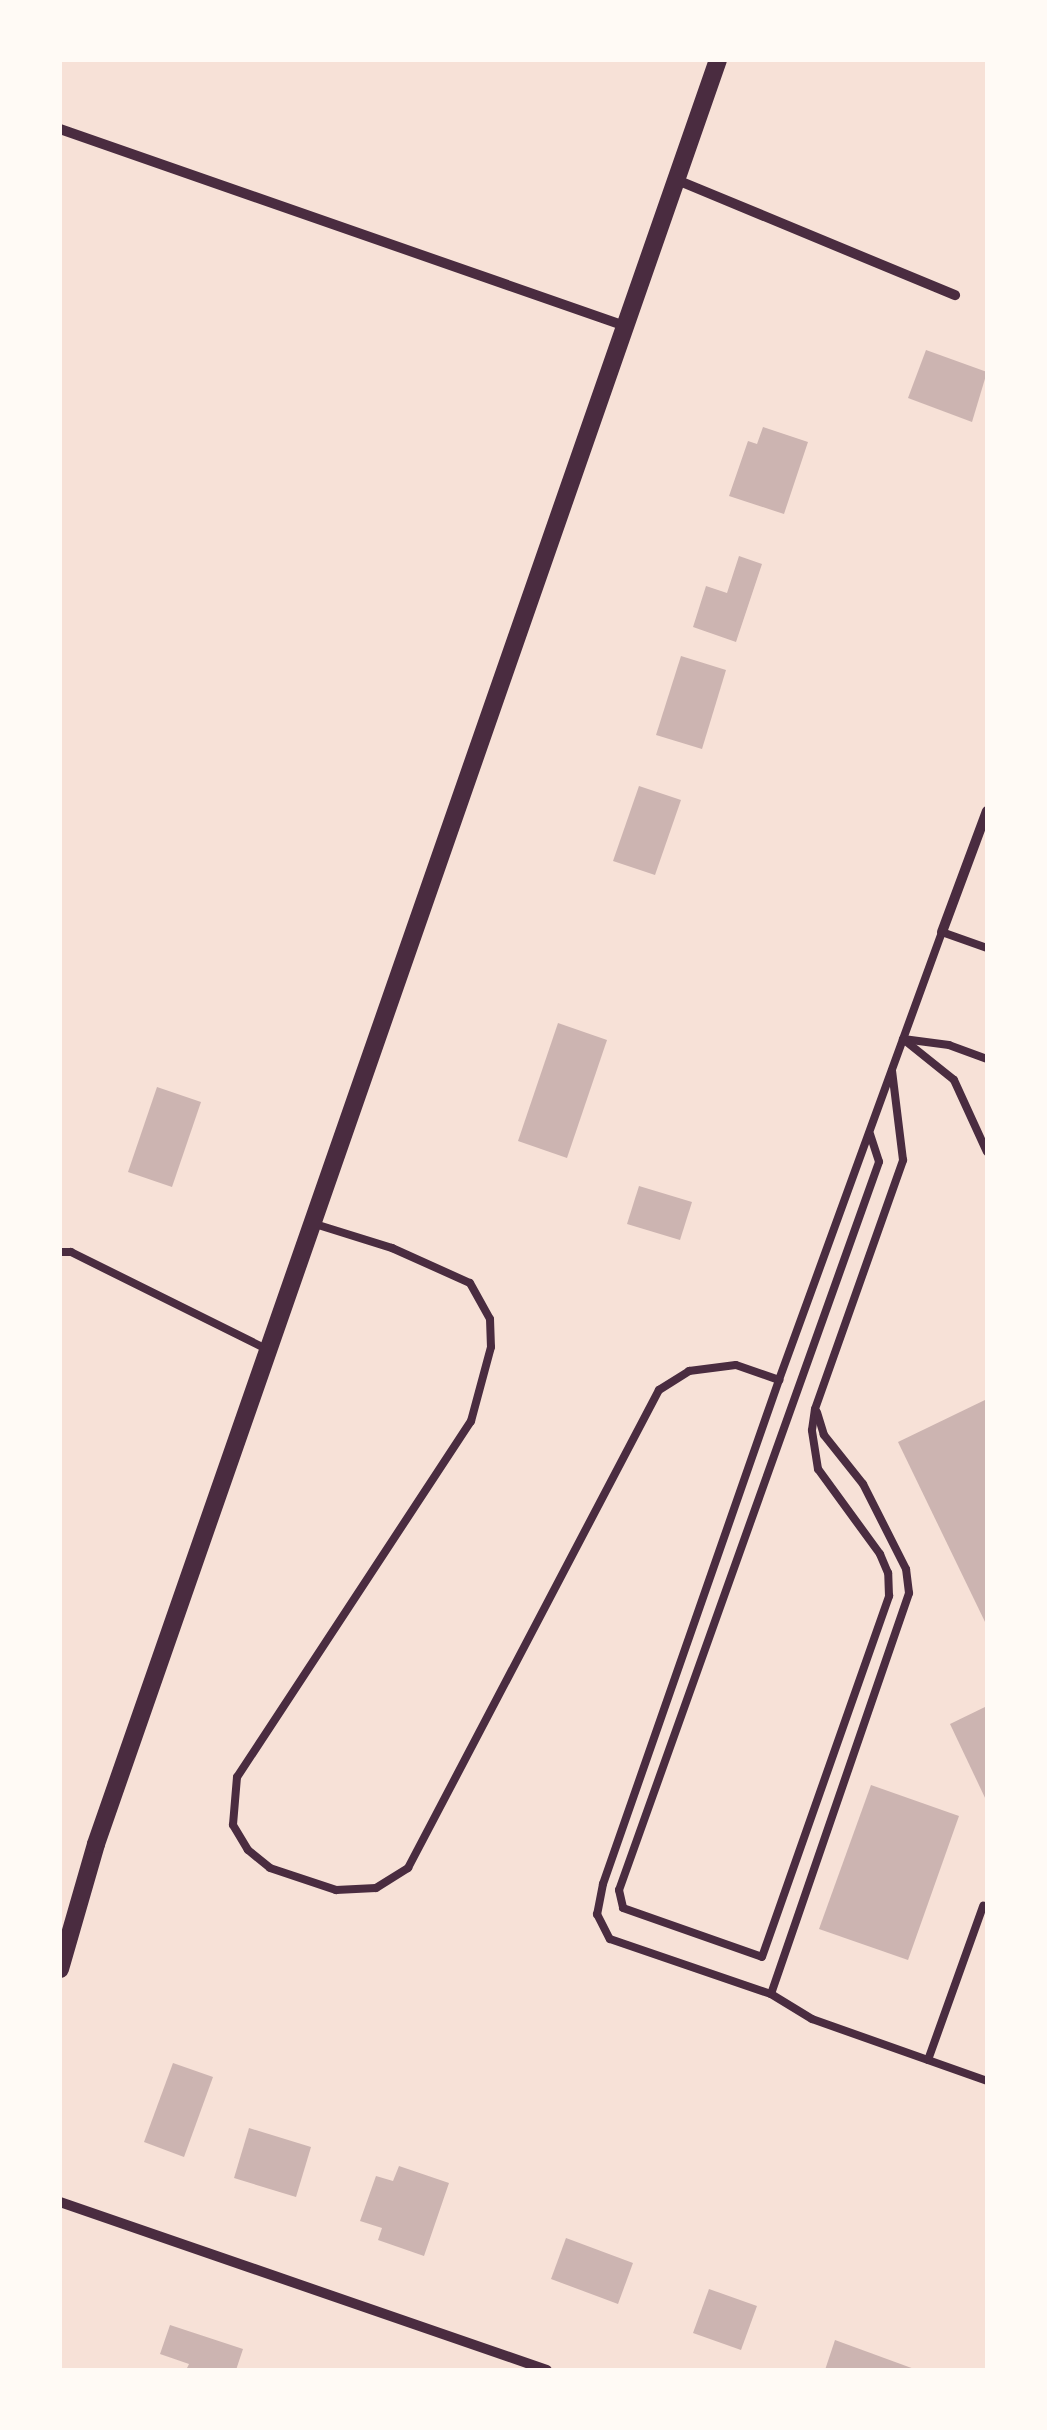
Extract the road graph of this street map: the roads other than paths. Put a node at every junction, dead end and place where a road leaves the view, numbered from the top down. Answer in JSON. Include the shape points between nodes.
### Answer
{"nodes":[{"id":1,"x":718,"y":60,"type":"edge"},
{"id":2,"x":60,"y":129,"type":"edge"},
{"id":3,"x":677,"y":180,"type":"junction"},
{"id":4,"x":955,"y":296,"type":"dead end"},
{"id":5,"x":624,"y":326,"type":"junction"},
{"id":6,"x":987,"y":811,"type":"edge"},
{"id":7,"x":942,"y":932,"type":"junction"},
{"id":8,"x":987,"y":948,"type":"edge"},
{"id":9,"x":904,"y":1039,"type":"junction"},
{"id":10,"x":987,"y":1059,"type":"edge"},
{"id":11,"x":892,"y":1071,"type":"junction"},
{"id":12,"x":870,"y":1134,"type":"junction"},
{"id":13,"x":987,"y":1152,"type":"edge"},
{"id":14,"x":311,"y":1222,"type":"junction"},
{"id":15,"x":60,"y":1252,"type":"edge"},
{"id":16,"x":268,"y":1350,"type":"junction"},
{"id":17,"x":779,"y":1380,"type":"junction"},
{"id":18,"x":816,"y":1409,"type":"junction"},
{"id":19,"x":984,"y":1906,"type":"dead end"},
{"id":20,"x":60,"y":1969,"type":"edge"},
{"id":21,"x":772,"y":1994,"type":"junction"},
{"id":22,"x":928,"y":2060,"type":"junction"},
{"id":23,"x":987,"y":2081,"type":"edge"},
{"id":24,"x":60,"y":2202,"type":"edge"},
{"id":25,"x":547,"y":2370,"type":"edge"}],
"edges":[{"from":1,"to":3,"type":"street"},
{"from":2,"to":5,"type":"street"},
{"from":3,"to":4,"type":"street"},
{"from":3,"to":5,"type":"street"},
{"from":5,"to":14,"type":"street"},
{"from":6,"to":7,"type":"street"},
{"from":7,"to":8,"type":"lane"},
{"from":7,"to":9,"type":"lane"},
{"from":9,"to":10,"type":"lane"},
{"from":9,"to":11,"type":"lane"},
{"from":9,"to":13,"type":"lane","via":[[954,1080]]},
{"from":11,"to":12,"type":"lane"},
{"from":11,"to":18,"type":"lane","via":[[903,1160]]},
{"from":12,"to":17,"type":"lane"},
{"from":12,"to":18,"type":"lane","via":[[879,1162],[620,1890],[623,1908],[762,1957],[889,1596],[880,1554],[818,1468]]},
{"from":14,"to":16,"type":"street"},
{"from":14,"to":17,"type":"lane","via":[[470,1283],[490,1319],[491,1347],[472,1421],[237,1777],[233,1825],[248,1850],[270,1868],[303,1880],[336,1890],[376,1888],[408,1868],[659,1390],[688,1370],[736,1365]]},
{"from":15,"to":16,"type":"lane","via":[[72,1252]]},
{"from":16,"to":20,"type":"street","via":[[96,1844]]},
{"from":17,"to":21,"type":"lane","via":[[597,1914],[610,1939]]},
{"from":18,"to":21,"type":"lane","via":[[824,1435],[863,1484],[906,1568],[909,1593]]},
{"from":19,"to":22,"type":"lane"},
{"from":21,"to":22,"type":"lane","via":[[812,2019]]},
{"from":22,"to":23,"type":"lane"},
{"from":24,"to":25,"type":"street"}]}
